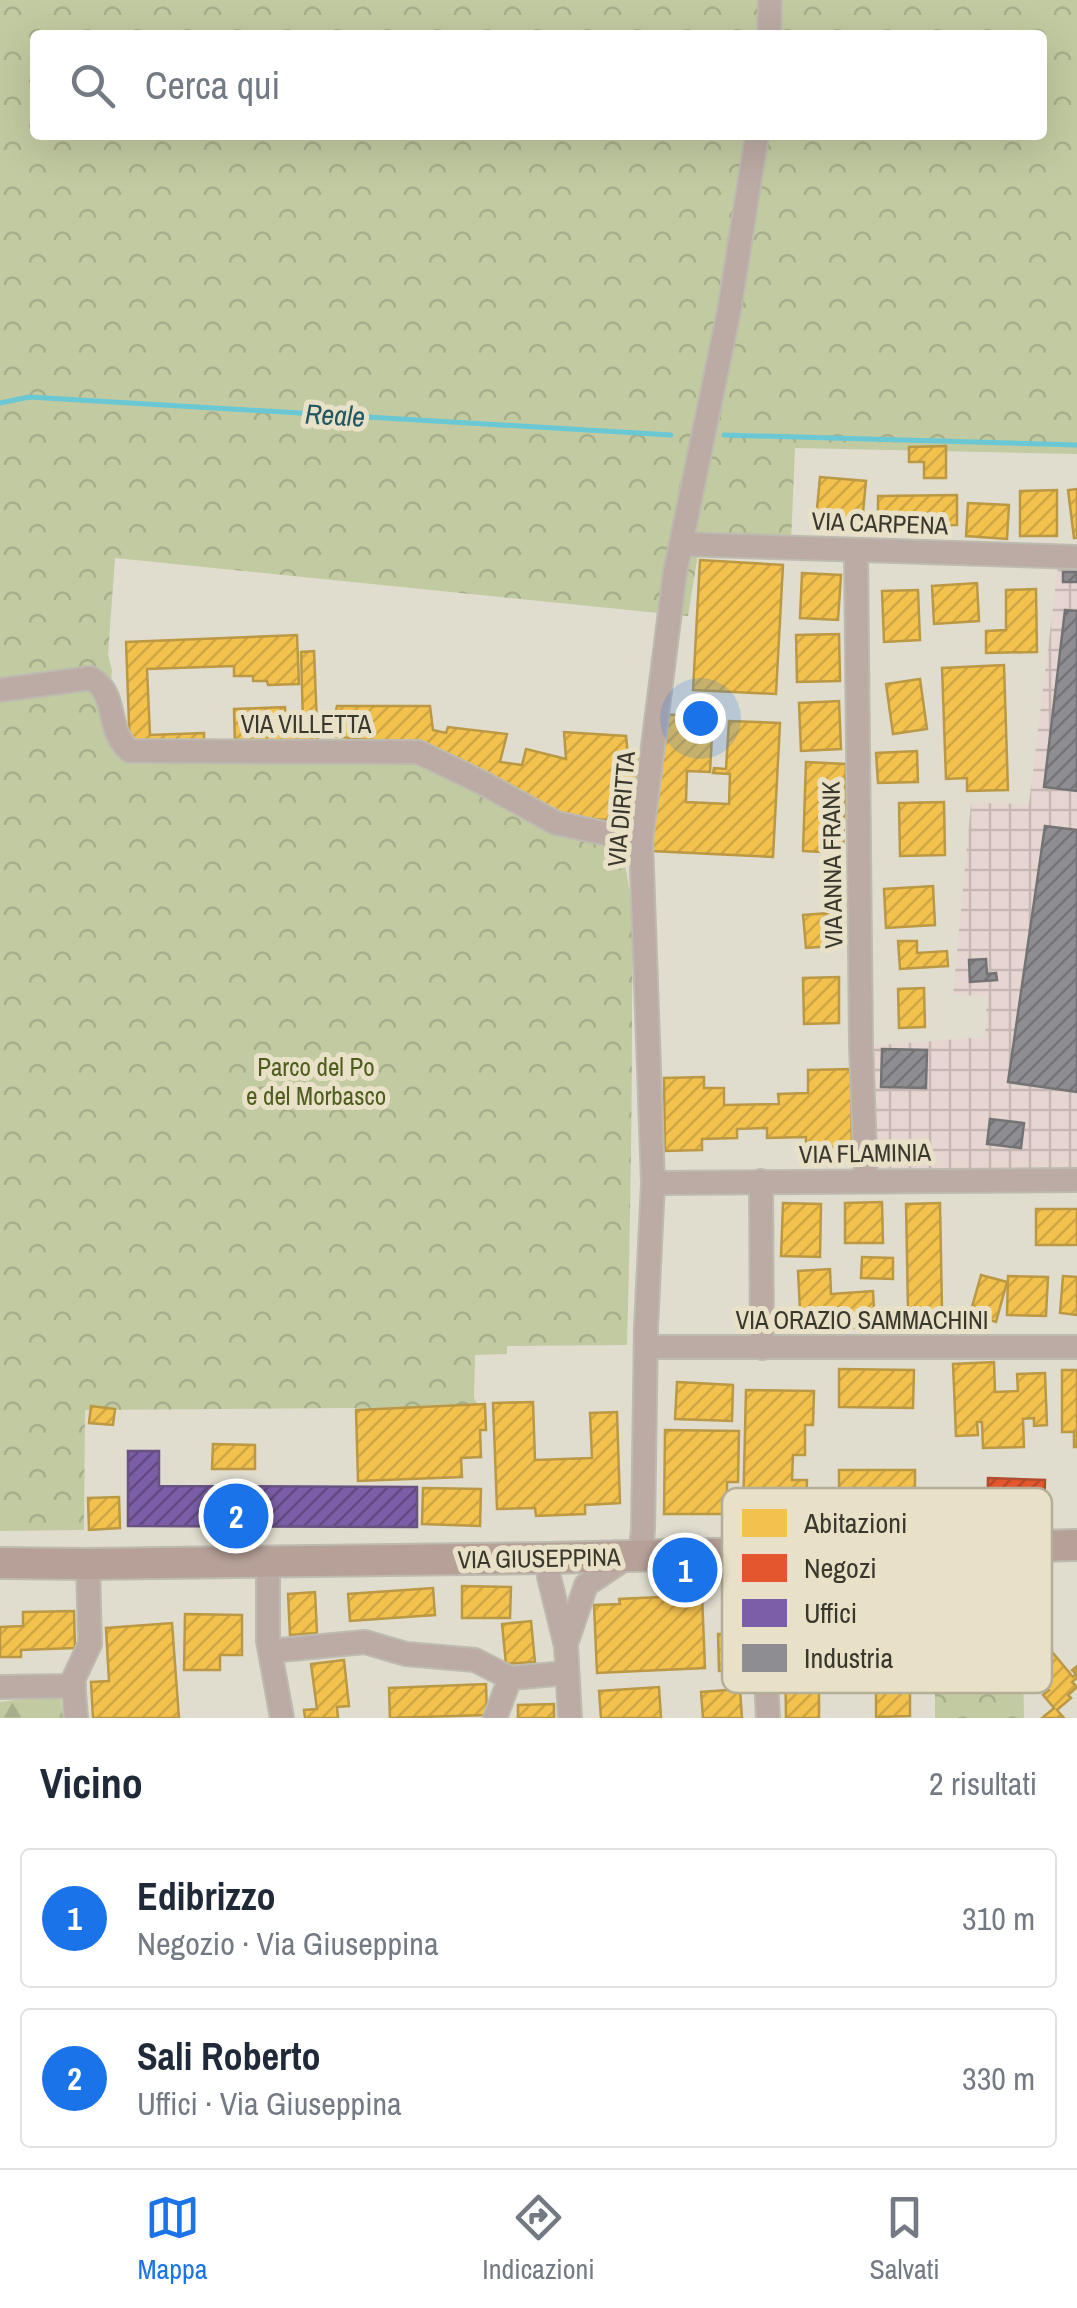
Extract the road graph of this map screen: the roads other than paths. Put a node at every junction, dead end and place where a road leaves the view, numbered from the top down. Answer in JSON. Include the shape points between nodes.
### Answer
{"nodes":[{"id":1,"x":770,"y":0,"type":"edge"},
{"id":2,"x":769,"y":30,"type":"edge"},
{"id":3,"x":756,"y":140,"type":"edge"},
{"id":4,"x":681,"y":544,"type":"junction"},
{"id":5,"x":856,"y":550,"type":"junction"},
{"id":6,"x":1077,"y":558,"type":"edge"},
{"id":7,"x":0,"y":690,"type":"edge"},
{"id":8,"x":641,"y":841,"type":"junction"},
{"id":9,"x":866,"y":1180,"type":"junction"},
{"id":10,"x":1077,"y":1180,"type":"edge"},
{"id":11,"x":760,"y":1182,"type":"junction"},
{"id":12,"x":653,"y":1183,"type":"junction"},
{"id":13,"x":646,"y":1347,"type":"junction"},
{"id":14,"x":1077,"y":1347,"type":"edge"},
{"id":15,"x":762,"y":1348,"type":"junction"},
{"id":16,"x":1077,"y":1545,"type":"edge"},
{"id":17,"x":1052,"y":1546,"type":"edge"},
{"id":18,"x":722,"y":1554,"type":"edge"},
{"id":19,"x":634,"y":1556,"type":"junction"},
{"id":20,"x":548,"y":1558,"type":"junction"},
{"id":21,"x":268,"y":1562,"type":"junction"},
{"id":22,"x":0,"y":1563,"type":"edge"},
{"id":23,"x":88,"y":1564,"type":"junction"},
{"id":24,"x":566,"y":1646,"type":"junction"},
{"id":25,"x":270,"y":1652,"type":"junction"},
{"id":26,"x":567,"y":1673,"type":"junction"},
{"id":27,"x":510,"y":1678,"type":"junction"},
{"id":28,"x":0,"y":1686,"type":"edge"},
{"id":29,"x":74,"y":1686,"type":"junction"},
{"id":30,"x":767,"y":1693,"type":"edge"},
{"id":31,"x":76,"y":1718,"type":"edge"},
{"id":32,"x":282,"y":1718,"type":"edge"},
{"id":33,"x":495,"y":1718,"type":"edge"},
{"id":34,"x":570,"y":1718,"type":"edge"},
{"id":35,"x":768,"y":1718,"type":"edge"}],
"edges":[{"from":1,"to":2,"type":"street"},
{"from":3,"to":4,"type":"street","name":"VIA DIRITTA"},
{"from":4,"to":5,"type":"street","name":"VIA CARPENA"},
{"from":4,"to":8,"type":"street","name":"VIA DIRITTA"},
{"from":5,"to":6,"type":"street","name":"VIA CARPENA"},
{"from":5,"to":9,"type":"street","name":"VIA ANNA FRANK"},
{"from":7,"to":8,"type":"street","name":"VIA VILLETTA","via":[[90,678],[108,695],[119,740],[130,751],[418,752],[556,822]]},
{"from":8,"to":12,"type":"street","name":"VIA DIRITTA"},
{"from":9,"to":10,"type":"street","name":"VIA FLAMINIA"},
{"from":9,"to":11,"type":"street","name":"VIA FLAMINIA"},
{"from":11,"to":12,"type":"street","name":"VIA FLAMINIA"},
{"from":11,"to":15,"type":"street"},
{"from":12,"to":13,"type":"street","name":"VIA DIRITTA"},
{"from":13,"to":15,"type":"street","name":"VIA ORAZIO SAMMACHINI"},
{"from":13,"to":19,"type":"street","name":"VIA DIRITTA","via":[[643,1530]]},
{"from":14,"to":15,"type":"street","name":"VIA ORAZIO SAMMACHINI"},
{"from":16,"to":17,"type":"main road","name":"VIA GIUSEPPINA"},
{"from":18,"to":19,"type":"main road","name":"VIA GIUSEPPINA"},
{"from":19,"to":20,"type":"main road","name":"VIA GIUSEPPINA"},
{"from":19,"to":24,"type":"street","via":[[586,1585]]},
{"from":20,"to":21,"type":"main road","name":"VIA GIUSEPPINA"},
{"from":20,"to":24,"type":"street"},
{"from":21,"to":23,"type":"main road","name":"VIA GIUSEPPINA"},
{"from":21,"to":25,"type":"street"},
{"from":22,"to":23,"type":"main road","name":"VIA GIUSEPPINA"},
{"from":23,"to":29,"type":"street","via":[[90,1644]]},
{"from":24,"to":26,"type":"street"},
{"from":25,"to":27,"type":"street","via":[[365,1642],[406,1654],[475,1660]]},
{"from":25,"to":32,"type":"street"},
{"from":26,"to":27,"type":"street"},
{"from":26,"to":34,"type":"street"},
{"from":27,"to":33,"type":"street"},
{"from":28,"to":29,"type":"street"},
{"from":29,"to":31,"type":"street"},
{"from":30,"to":35,"type":"street"}]}
